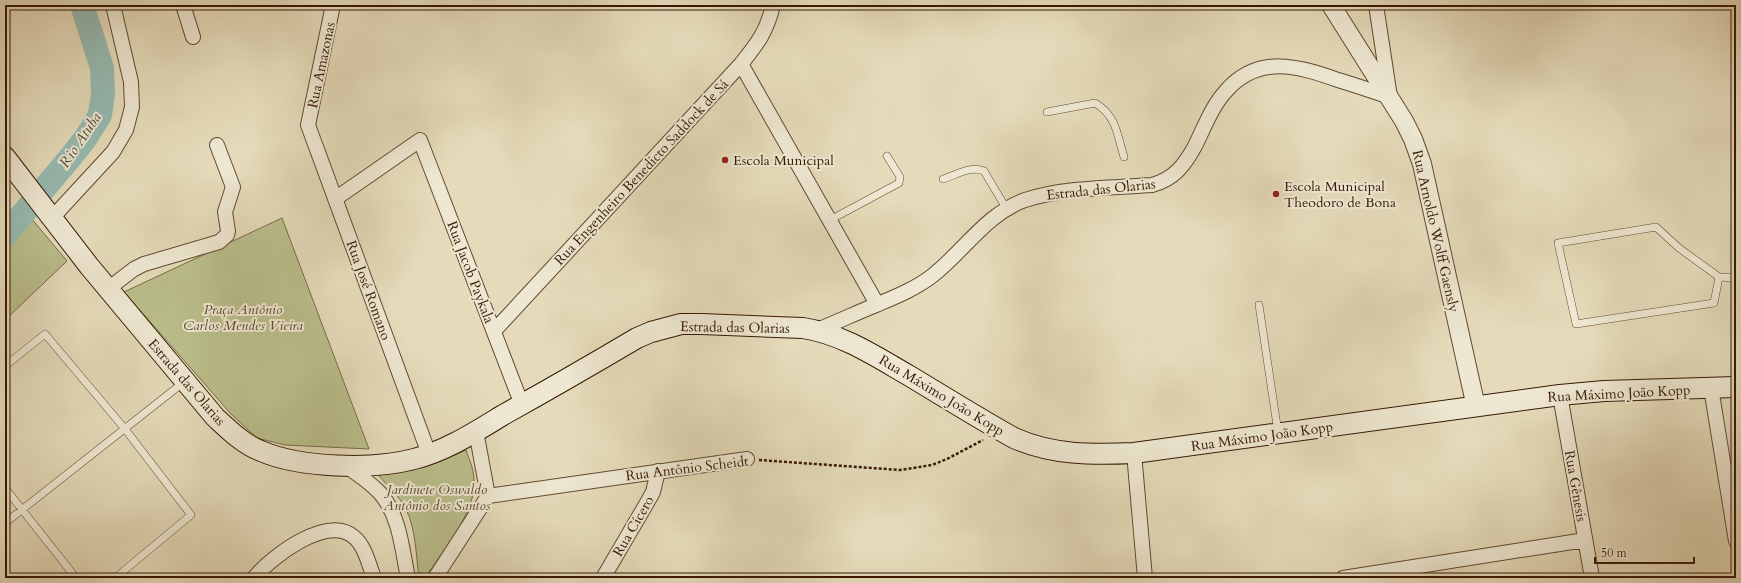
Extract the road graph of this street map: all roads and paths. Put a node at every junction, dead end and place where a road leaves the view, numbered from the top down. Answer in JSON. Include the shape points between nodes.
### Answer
{"nodes":[{"id":1,"x":113,"y":5,"type":"edge"},
{"id":2,"x":183,"y":5,"type":"edge"},
{"id":3,"x":333,"y":5,"type":"edge"},
{"id":4,"x":773,"y":5,"type":"edge"},
{"id":5,"x":1331,"y":5,"type":"edge"},
{"id":6,"x":1376,"y":5,"type":"edge"},
{"id":7,"x":193,"y":37,"type":"dead end"},
{"id":8,"x":741,"y":64,"type":"junction"},
{"id":9,"x":1390,"y":97,"type":"junction"},
{"id":10,"x":1047,"y":112,"type":"dead end"},
{"id":11,"x":308,"y":125,"type":"joint"},
{"id":12,"x":217,"y":145,"type":"dead end"},
{"id":13,"x":887,"y":156,"type":"dead end"},
{"id":14,"x":5,"y":157,"type":"edge"},
{"id":15,"x":1124,"y":157,"type":"dead end"},
{"id":16,"x":943,"y":179,"type":"dead end"},
{"id":17,"x":335,"y":199,"type":"junction"},
{"id":18,"x":40,"y":201,"type":"junction"},
{"id":19,"x":1006,"y":208,"type":"junction"},
{"id":20,"x":830,"y":220,"type":"junction"},
{"id":21,"x":1719,"y":277,"type":"junction"},
{"id":22,"x":1736,"y":278,"type":"edge"},
{"id":23,"x":108,"y":290,"type":"junction"},
{"id":24,"x":877,"y":304,"type":"junction"},
{"id":25,"x":1259,"y":306,"type":"dead end"},
{"id":26,"x":817,"y":330,"type":"junction"},
{"id":27,"x":494,"y":331,"type":"junction"},
{"id":28,"x":5,"y":366,"type":"edge"},
{"id":29,"x":184,"y":382,"type":"junction"},
{"id":30,"x":1736,"y":387,"type":"edge"},
{"id":31,"x":1711,"y":388,"type":"junction"},
{"id":32,"x":1560,"y":395,"type":"junction"},
{"id":33,"x":522,"y":405,"type":"junction"},
{"id":34,"x":1476,"y":407,"type":"junction"},
{"id":35,"x":126,"y":429,"type":"junction"},
{"id":36,"x":1000,"y":430,"type":"junction"},
{"id":37,"x":476,"y":431,"type":"junction"},
{"id":38,"x":1278,"y":434,"type":"junction"},
{"id":39,"x":1134,"y":453,"type":"junction"},
{"id":40,"x":429,"y":454,"type":"junction"},
{"id":41,"x":747,"y":459,"type":"joint"},
{"id":42,"x":346,"y":466,"type":"junction"},
{"id":43,"x":658,"y":472,"type":"junction"},
{"id":44,"x":5,"y":488,"type":"edge"},
{"id":45,"x":488,"y":496,"type":"junction"},
{"id":46,"x":22,"y":509,"type":"junction"},
{"id":47,"x":5,"y":523,"type":"edge"},
{"id":48,"x":1585,"y":540,"type":"junction"},
{"id":49,"x":1736,"y":540,"type":"edge"},
{"id":50,"x":76,"y":578,"type":"edge"},
{"id":51,"x":115,"y":578,"type":"edge"},
{"id":52,"x":254,"y":578,"type":"edge"},
{"id":53,"x":374,"y":578,"type":"edge"},
{"id":54,"x":408,"y":578,"type":"edge"},
{"id":55,"x":435,"y":578,"type":"edge"},
{"id":56,"x":602,"y":578,"type":"edge"},
{"id":57,"x":1144,"y":578,"type":"edge"},
{"id":58,"x":1343,"y":578,"type":"edge"},
{"id":59,"x":1592,"y":578,"type":"edge"}],
"edges":[{"from":1,"to":18,"type":"street","via":[[131,82],[132,107],[126,130],[113,152]]},
{"from":2,"to":7,"type":"street"},
{"from":3,"to":11,"type":"street","name":"Rua Amazonas"},
{"from":4,"to":8,"type":"street","name":"Rua Engenheiro Benedicto Saddock de Sá","via":[[767,27],[757,45]]},
{"from":5,"to":9,"type":"street","name":"Rua Arnoldo Wolff Gaensly"},
{"from":6,"to":9,"type":"street"},
{"from":8,"to":20,"type":"street"},
{"from":8,"to":27,"type":"street","name":"Rua Engenheiro Benedicto Saddock de Sá"},
{"from":9,"to":19,"type":"street","name":"Estrada das Olarias","via":[[1296,68],[1263,68],[1237,80],[1225,92],[1182,166],[1163,182],[1050,193]]},
{"from":9,"to":34,"type":"street","name":"Rua Arnoldo Wolff Gaensly","via":[[1413,139],[1422,164]]},
{"from":10,"to":15,"type":"lane","via":[[1095,103],[1103,107],[1112,118]]},
{"from":11,"to":17,"type":"street","name":"Rua José Romano"},
{"from":12,"to":23,"type":"street","via":[[233,187],[225,212],[227,235],[218,242],[144,264]]},
{"from":13,"to":20,"type":"lane","via":[[900,177],[899,183]]},
{"from":14,"to":18,"type":"main road","name":"Estrada das Olarias"},
{"from":16,"to":19,"type":"lane","via":[[978,169],[984,172]]},
{"from":17,"to":27,"type":"street","name":"Rua Jacob Paykala","via":[[420,140]]},
{"from":17,"to":40,"type":"street","name":"Rua José Romano"},
{"from":18,"to":23,"type":"main road","name":"Estrada das Olarias"},
{"from":19,"to":24,"type":"street","name":"Estrada das Olarias","via":[[932,276],[914,288]]},
{"from":20,"to":24,"type":"street"},
{"from":21,"to":21,"type":"lane","via":[[1714,303],[1576,324],[1558,243],[1656,227],[1678,248]]},
{"from":21,"to":22,"type":"lane"},
{"from":23,"to":29,"type":"main road","name":"Estrada das Olarias"},
{"from":24,"to":26,"type":"street","name":"Estrada das Olarias"},
{"from":25,"to":38,"type":"lane"},
{"from":26,"to":33,"type":"main road","name":"Estrada das Olarias","via":[[701,324],[666,327],[637,338]]},
{"from":26,"to":36,"type":"main road","name":"Rua Máximo João Kopp","via":[[858,347]]},
{"from":27,"to":33,"type":"street","name":"Rua Jacob Paykala"},
{"from":28,"to":35,"type":"lane","via":[[45,334]]},
{"from":29,"to":35,"type":"lane"},
{"from":29,"to":42,"type":"main road","name":"Estrada das Olarias","via":[[226,427],[255,448],[279,457]]},
{"from":30,"to":31,"type":"main road","name":"Rua Máximo João Kopp"},
{"from":31,"to":32,"type":"main road","name":"Rua Máximo João Kopp"},
{"from":31,"to":49,"type":"street"},
{"from":32,"to":34,"type":"main road","name":"Rua Máximo João Kopp"},
{"from":32,"to":48,"type":"street","name":"Rua Gênesis"},
{"from":33,"to":37,"type":"main road","name":"Estrada das Olarias"},
{"from":34,"to":38,"type":"main road","name":"Rua Máximo João Kopp"},
{"from":35,"to":46,"type":"lane"},
{"from":35,"to":51,"type":"lane","via":[[191,515]]},
{"from":36,"to":39,"type":"main road","name":"Rua Máximo João Kopp","via":[[1029,444],[1052,450],[1078,454]]},
{"from":36,"to":41,"type":"path","name":"Rua Antônio Scheidt","via":[[932,465],[900,470]]},
{"from":37,"to":40,"type":"main road","name":"Estrada das Olarias"},
{"from":37,"to":45,"type":"street"},
{"from":38,"to":39,"type":"main road","name":"Rua Máximo João Kopp"},
{"from":39,"to":57,"type":"street"},
{"from":40,"to":42,"type":"main road","name":"Estrada das Olarias","via":[[398,463]]},
{"from":41,"to":43,"type":"street","name":"Rua Antônio Scheidt"},
{"from":42,"to":54,"type":"street","via":[[368,482],[387,502],[398,528]]},
{"from":43,"to":45,"type":"street","name":"Rua Antônio Scheidt"},
{"from":43,"to":56,"type":"street","name":"Rua Cícero","via":[[648,502]]},
{"from":44,"to":46,"type":"lane"},
{"from":45,"to":55,"type":"street"},
{"from":46,"to":47,"type":"lane"},
{"from":46,"to":50,"type":"lane"},
{"from":48,"to":58,"type":"street"},
{"from":48,"to":59,"type":"street","name":"Rua Gênesis"},
{"from":52,"to":53,"type":"street","via":[[287,549],[315,534],[338,530],[347,532],[362,547]]}]}
